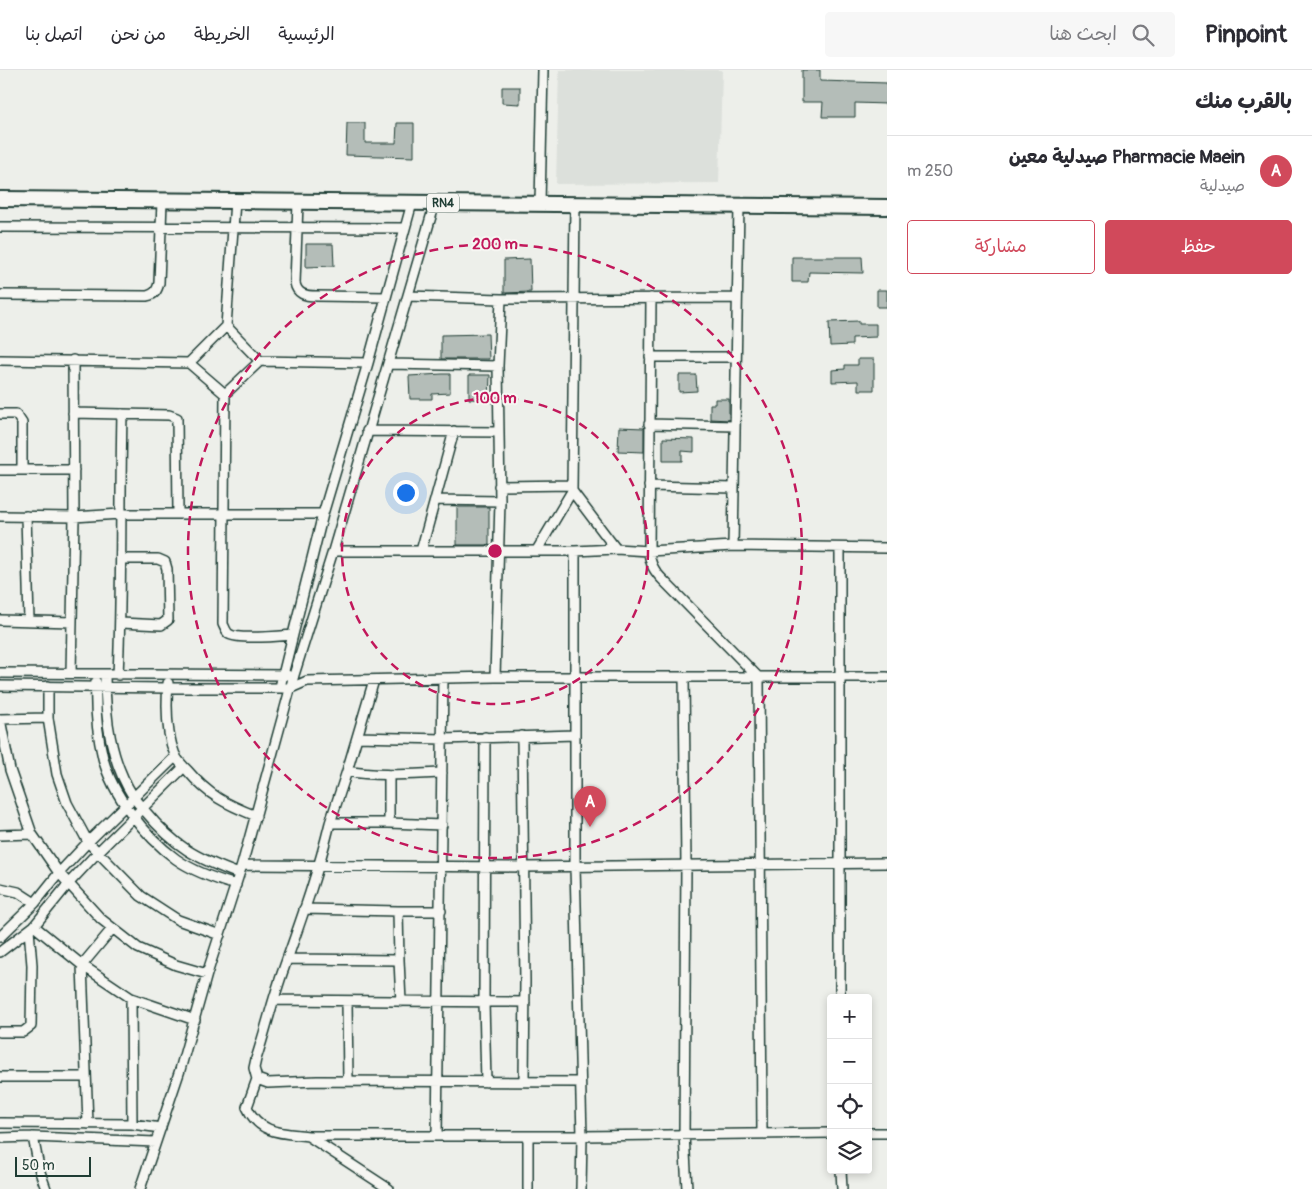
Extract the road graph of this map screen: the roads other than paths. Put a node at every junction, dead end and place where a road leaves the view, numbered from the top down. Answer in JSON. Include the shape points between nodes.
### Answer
{"nodes":[{"id":1,"x":543,"y":70,"type":"edge"},
{"id":2,"x":0,"y":200,"type":"edge"},
{"id":3,"x":162,"y":201,"type":"junction"},
{"id":4,"x":235,"y":201,"type":"junction"},
{"id":5,"x":298,"y":203,"type":"junction"},
{"id":6,"x":412,"y":203,"type":"junction"},
{"id":7,"x":435,"y":203,"type":"junction"},
{"id":8,"x":540,"y":203,"type":"junction"},
{"id":9,"x":575,"y":204,"type":"junction"},
{"id":10,"x":739,"y":205,"type":"junction"},
{"id":11,"x":887,"y":206,"type":"edge"},
{"id":12,"x":0,"y":227,"type":"edge"},
{"id":13,"x":161,"y":227,"type":"junction"},
{"id":14,"x":233,"y":227,"type":"junction"},
{"id":15,"x":297,"y":228,"type":"junction"},
{"id":16,"x":405,"y":228,"type":"junction"},
{"id":17,"x":0,"y":296,"type":"edge"},
{"id":18,"x":408,"y":296,"type":"junction"},
{"id":19,"x":386,"y":297,"type":"junction"},
{"id":20,"x":575,"y":297,"type":"junction"},
{"id":21,"x":651,"y":298,"type":"junction"},
{"id":22,"x":736,"y":298,"type":"junction"},
{"id":23,"x":501,"y":299,"type":"junction"},
{"id":24,"x":226,"y":326,"type":"junction"},
{"id":25,"x":650,"y":357,"type":"junction"},
{"id":26,"x":736,"y":357,"type":"junction"},
{"id":27,"x":0,"y":360,"type":"edge"},
{"id":28,"x":73,"y":360,"type":"junction"},
{"id":29,"x":260,"y":361,"type":"junction"},
{"id":30,"x":368,"y":362,"type":"junction"},
{"id":31,"x":189,"y":363,"type":"junction"},
{"id":32,"x":388,"y":364,"type":"junction"},
{"id":33,"x":498,"y":366,"type":"junction"},
{"id":34,"x":225,"y":394,"type":"junction"},
{"id":35,"x":73,"y":413,"type":"junction"},
{"id":36,"x":0,"y":414,"type":"edge"},
{"id":37,"x":122,"y":414,"type":"junction"},
{"id":38,"x":649,"y":424,"type":"junction"},
{"id":39,"x":735,"y":426,"type":"junction"},
{"id":40,"x":367,"y":431,"type":"junction"},
{"id":41,"x":454,"y":431,"type":"junction"},
{"id":42,"x":499,"y":432,"type":"junction"},
{"id":43,"x":0,"y":470,"type":"edge"},
{"id":44,"x":22,"y":470,"type":"junction"},
{"id":45,"x":74,"y":470,"type":"junction"},
{"id":46,"x":499,"y":486,"type":"junction"},
{"id":47,"x":649,"y":486,"type":"junction"},
{"id":48,"x":572,"y":488,"type":"junction"},
{"id":49,"x":734,"y":488,"type":"junction"},
{"id":50,"x":436,"y":500,"type":"junction"},
{"id":51,"x":500,"y":501,"type":"junction"},
{"id":52,"x":120,"y":514,"type":"junction"},
{"id":53,"x":178,"y":514,"type":"junction"},
{"id":54,"x":224,"y":514,"type":"junction"},
{"id":55,"x":323,"y":514,"type":"junction"},
{"id":56,"x":0,"y":516,"type":"edge"},
{"id":57,"x":26,"y":516,"type":"junction"},
{"id":58,"x":74,"y":516,"type":"junction"},
{"id":59,"x":733,"y":546,"type":"junction"},
{"id":60,"x":840,"y":548,"type":"junction"},
{"id":61,"x":887,"y":548,"type":"edge"},
{"id":62,"x":616,"y":549,"type":"junction"},
{"id":63,"x":499,"y":550,"type":"junction"},
{"id":64,"x":537,"y":550,"type":"junction"},
{"id":65,"x":333,"y":551,"type":"junction"},
{"id":66,"x":421,"y":551,"type":"junction"},
{"id":67,"x":575,"y":551,"type":"junction"},
{"id":68,"x":649,"y":551,"type":"junction"},
{"id":69,"x":122,"y":559,"type":"junction"},
{"id":70,"x":0,"y":620,"type":"edge"},
{"id":71,"x":29,"y":621,"type":"junction"},
{"id":72,"x":72,"y":622,"type":"junction"},
{"id":73,"x":121,"y":623,"type":"junction"},
{"id":74,"x":292,"y":635,"type":"junction"},
{"id":75,"x":0,"y":673,"type":"edge"},
{"id":76,"x":71,"y":674,"type":"junction"},
{"id":77,"x":101,"y":674,"type":"junction"},
{"id":78,"x":118,"y":675,"type":"junction"},
{"id":79,"x":169,"y":675,"type":"junction"},
{"id":80,"x":283,"y":675,"type":"junction"},
{"id":81,"x":294,"y":675,"type":"junction"},
{"id":82,"x":495,"y":677,"type":"junction"},
{"id":83,"x":575,"y":677,"type":"junction"},
{"id":84,"x":887,"y":677,"type":"edge"},
{"id":85,"x":684,"y":678,"type":"junction"},
{"id":86,"x":760,"y":678,"type":"junction"},
{"id":87,"x":841,"y":678,"type":"junction"},
{"id":88,"x":443,"y":679,"type":"junction"},
{"id":89,"x":374,"y":680,"type":"junction"},
{"id":90,"x":307,"y":681,"type":"junction"},
{"id":91,"x":0,"y":686,"type":"edge"},
{"id":92,"x":48,"y":686,"type":"junction"},
{"id":93,"x":96,"y":687,"type":"junction"},
{"id":94,"x":105,"y":687,"type":"junction"},
{"id":95,"x":280,"y":687,"type":"junction"},
{"id":96,"x":168,"y":688,"type":"junction"},
{"id":97,"x":291,"y":688,"type":"junction"},
{"id":98,"x":0,"y":718,"type":"edge"},
{"id":99,"x":48,"y":718,"type":"junction"},
{"id":100,"x":575,"y":735,"type":"junction"},
{"id":101,"x":357,"y":736,"type":"junction"},
{"id":102,"x":522,"y":736,"type":"junction"},
{"id":103,"x":485,"y":737,"type":"junction"},
{"id":104,"x":443,"y":739,"type":"junction"},
{"id":105,"x":176,"y":756,"type":"junction"},
{"id":106,"x":184,"y":767,"type":"junction"},
{"id":107,"x":347,"y":770,"type":"junction"},
{"id":108,"x":5,"y":771,"type":"edge"},
{"id":109,"x":442,"y":773,"type":"junction"},
{"id":110,"x":389,"y":775,"type":"junction"},
{"id":111,"x":134,"y":798,"type":"junction"},
{"id":112,"x":126,"y":806,"type":"junction"},
{"id":113,"x":143,"y":808,"type":"junction"},
{"id":114,"x":134,"y":816,"type":"junction"},
{"id":115,"x":256,"y":816,"type":"junction"},
{"id":116,"x":330,"y":823,"type":"junction"},
{"id":117,"x":389,"y":823,"type":"junction"},
{"id":118,"x":442,"y":826,"type":"junction"},
{"id":119,"x":32,"y":834,"type":"junction"},
{"id":120,"x":0,"y":835,"type":"edge"},
{"id":121,"x":88,"y":842,"type":"junction"},
{"id":122,"x":98,"y":852,"type":"junction"},
{"id":123,"x":887,"y":863,"type":"edge"},
{"id":124,"x":760,"y":864,"type":"junction"},
{"id":125,"x":840,"y":864,"type":"junction"},
{"id":126,"x":686,"y":865,"type":"junction"},
{"id":127,"x":319,"y":866,"type":"junction"},
{"id":128,"x":442,"y":867,"type":"junction"},
{"id":129,"x":484,"y":867,"type":"junction"},
{"id":130,"x":524,"y":867,"type":"junction"},
{"id":131,"x":575,"y":867,"type":"junction"},
{"id":132,"x":240,"y":869,"type":"junction"},
{"id":133,"x":59,"y":873,"type":"junction"},
{"id":134,"x":69,"y":883,"type":"junction"},
{"id":135,"x":236,"y":885,"type":"junction"},
{"id":136,"x":0,"y":888,"type":"edge"},
{"id":137,"x":35,"y":903,"type":"junction"},
{"id":138,"x":304,"y":909,"type":"junction"},
{"id":139,"x":398,"y":911,"type":"junction"},
{"id":140,"x":441,"y":911,"type":"junction"},
{"id":141,"x":32,"y":928,"type":"junction"},
{"id":142,"x":112,"y":929,"type":"junction"},
{"id":143,"x":220,"y":935,"type":"junction"},
{"id":144,"x":0,"y":937,"type":"edge"},
{"id":145,"x":0,"y":952,"type":"edge"},
{"id":146,"x":287,"y":959,"type":"junction"},
{"id":147,"x":399,"y":960,"type":"junction"},
{"id":148,"x":82,"y":965,"type":"junction"},
{"id":149,"x":207,"y":974,"type":"junction"},
{"id":150,"x":840,"y":994,"type":"edge"},
{"id":151,"x":131,"y":998,"type":"junction"},
{"id":152,"x":274,"y":1000,"type":"junction"},
{"id":153,"x":348,"y":1001,"type":"junction"},
{"id":154,"x":401,"y":1002,"type":"junction"},
{"id":155,"x":440,"y":1002,"type":"junction"},
{"id":156,"x":484,"y":1002,"type":"junction"},
{"id":157,"x":525,"y":1002,"type":"junction"},
{"id":158,"x":195,"y":1020,"type":"junction"},
{"id":159,"x":0,"y":1032,"type":"edge"},
{"id":160,"x":0,"y":1077,"type":"edge"},
{"id":161,"x":86,"y":1077,"type":"junction"},
{"id":162,"x":257,"y":1079,"type":"junction"},
{"id":163,"x":348,"y":1081,"type":"junction"},
{"id":164,"x":438,"y":1082,"type":"junction"},
{"id":165,"x":486,"y":1082,"type":"junction"},
{"id":166,"x":524,"y":1082,"type":"junction"},
{"id":167,"x":580,"y":1082,"type":"junction"},
{"id":168,"x":0,"y":1123,"type":"edge"},
{"id":169,"x":88,"y":1124,"type":"junction"},
{"id":170,"x":132,"y":1124,"type":"junction"},
{"id":171,"x":161,"y":1128,"type":"junction"},
{"id":172,"x":827,"y":1133,"type":"edge"},
{"id":173,"x":872,"y":1133,"type":"edge"},
{"id":174,"x":887,"y":1133,"type":"edge"},
{"id":175,"x":684,"y":1134,"type":"junction"},
{"id":176,"x":762,"y":1134,"type":"junction"},
{"id":177,"x":437,"y":1135,"type":"junction"},
{"id":178,"x":308,"y":1136,"type":"junction"},
{"id":179,"x":528,"y":1136,"type":"junction"},
{"id":180,"x":582,"y":1136,"type":"junction"},
{"id":181,"x":33,"y":1137,"type":"junction"},
{"id":182,"x":0,"y":1138,"type":"edge"},
{"id":183,"x":155,"y":1142,"type":"junction"},
{"id":184,"x":841,"y":1174,"type":"edge"},
{"id":185,"x":46,"y":1189,"type":"edge"},
{"id":186,"x":140,"y":1189,"type":"edge"},
{"id":187,"x":389,"y":1189,"type":"edge"},
{"id":188,"x":528,"y":1189,"type":"edge"},
{"id":189,"x":581,"y":1189,"type":"edge"},
{"id":190,"x":687,"y":1189,"type":"edge"},
{"id":191,"x":842,"y":1189,"type":"edge"}],
"edges":[{"from":1,"to":8,"type":"street"},
{"from":2,"to":3,"type":"main road","number":"RN4"},
{"from":3,"to":4,"type":"main road","number":"RN4"},
{"from":3,"to":13,"type":"street"},
{"from":4,"to":5,"type":"main road","number":"RN4"},
{"from":4,"to":14,"type":"street"},
{"from":5,"to":6,"type":"main road","number":"RN4"},
{"from":5,"to":15,"type":"street"},
{"from":6,"to":7,"type":"main road","number":"RN4"},
{"from":6,"to":16,"type":"street"},
{"from":7,"to":8,"type":"main road","number":"RN4"},
{"from":7,"to":18,"type":"street"},
{"from":8,"to":9,"type":"main road","number":"RN4"},
{"from":9,"to":10,"type":"main road","number":"RN4"},
{"from":9,"to":20,"type":"street"},
{"from":10,"to":11,"type":"main road","number":"RN4"},
{"from":10,"to":22,"type":"street"},
{"from":12,"to":13,"type":"street"},
{"from":13,"to":14,"type":"street"},
{"from":13,"to":17,"type":"street","via":[[159,283],[153,295]]},
{"from":14,"to":15,"type":"street"},
{"from":14,"to":24,"type":"street"},
{"from":15,"to":16,"type":"street"},
{"from":15,"to":19,"type":"street","via":[[295,283],[300,293],[306,296]]},
{"from":16,"to":19,"type":"street"},
{"from":18,"to":23,"type":"street"},
{"from":18,"to":32,"type":"street"},
{"from":19,"to":30,"type":"street"},
{"from":20,"to":21,"type":"street"},
{"from":20,"to":23,"type":"street"},
{"from":20,"to":48,"type":"street"},
{"from":21,"to":22,"type":"street"},
{"from":21,"to":25,"type":"street"},
{"from":22,"to":26,"type":"street"},
{"from":23,"to":33,"type":"street"},
{"from":24,"to":29,"type":"street"},
{"from":24,"to":31,"type":"street"},
{"from":25,"to":26,"type":"street"},
{"from":25,"to":38,"type":"street"},
{"from":26,"to":39,"type":"street"},
{"from":27,"to":28,"type":"street"},
{"from":28,"to":31,"type":"street"},
{"from":28,"to":35,"type":"street"},
{"from":29,"to":30,"type":"street"},
{"from":29,"to":34,"type":"street"},
{"from":30,"to":55,"type":"street"},
{"from":31,"to":34,"type":"street"},
{"from":32,"to":33,"type":"street"},
{"from":32,"to":40,"type":"street"},
{"from":33,"to":42,"type":"street"},
{"from":34,"to":54,"type":"street"},
{"from":35,"to":37,"type":"street"},
{"from":35,"to":45,"type":"street"},
{"from":36,"to":44,"type":"street","via":[[16,414],[22,422]]},
{"from":37,"to":52,"type":"street"},
{"from":37,"to":53,"type":"street","via":[[177,418]]},
{"from":38,"to":39,"type":"street"},
{"from":38,"to":47,"type":"street"},
{"from":39,"to":49,"type":"street"},
{"from":40,"to":41,"type":"street"},
{"from":40,"to":65,"type":"street"},
{"from":41,"to":42,"type":"street"},
{"from":41,"to":50,"type":"street"},
{"from":42,"to":46,"type":"street"},
{"from":43,"to":44,"type":"street"},
{"from":44,"to":45,"type":"street"},
{"from":45,"to":58,"type":"street"},
{"from":46,"to":48,"type":"street"},
{"from":46,"to":51,"type":"street"},
{"from":47,"to":49,"type":"street"},
{"from":47,"to":68,"type":"street"},
{"from":48,"to":62,"type":"street"},
{"from":48,"to":64,"type":"street"},
{"from":49,"to":59,"type":"street"},
{"from":50,"to":51,"type":"street"},
{"from":50,"to":66,"type":"street"},
{"from":51,"to":63,"type":"street"},
{"from":52,"to":53,"type":"street"},
{"from":52,"to":58,"type":"street"},
{"from":52,"to":69,"type":"street"},
{"from":53,"to":54,"type":"street"},
{"from":54,"to":55,"type":"street"},
{"from":54,"to":74,"type":"street","via":[[225,630],[233,636]]},
{"from":55,"to":74,"type":"street"},
{"from":56,"to":57,"type":"street"},
{"from":57,"to":58,"type":"street"},
{"from":57,"to":71,"type":"street"},
{"from":58,"to":72,"type":"street"},
{"from":59,"to":60,"type":"street"},
{"from":59,"to":68,"type":"street"},
{"from":60,"to":61,"type":"street"},
{"from":60,"to":87,"type":"street"},
{"from":62,"to":67,"type":"street"},
{"from":62,"to":68,"type":"street"},
{"from":63,"to":64,"type":"street"},
{"from":63,"to":66,"type":"street"},
{"from":63,"to":82,"type":"street"},
{"from":64,"to":67,"type":"street"},
{"from":65,"to":66,"type":"street"},
{"from":65,"to":81,"type":"street"},
{"from":67,"to":83,"type":"street"},
{"from":68,"to":86,"type":"street","via":[[652,567],[662,580]]},
{"from":69,"to":73,"type":"street"},
{"from":69,"to":73,"type":"street","via":[[158,559],[165,562],[168,620],[161,625]]},
{"from":70,"to":71,"type":"street"},
{"from":71,"to":72,"type":"street"},
{"from":72,"to":76,"type":"street"},
{"from":73,"to":78,"type":"street"},
{"from":74,"to":80,"type":"street"},
{"from":75,"to":76,"type":"street"},
{"from":76,"to":77,"type":"street"},
{"from":77,"to":78,"type":"street"},
{"from":77,"to":93,"type":"street"},
{"from":77,"to":94,"type":"street"},
{"from":78,"to":79,"type":"street"},
{"from":79,"to":80,"type":"street"},
{"from":79,"to":96,"type":"street"},
{"from":80,"to":81,"type":"street"},
{"from":80,"to":95,"type":"street"},
{"from":81,"to":90,"type":"street"},
{"from":81,"to":97,"type":"street"},
{"from":82,"to":83,"type":"street"},
{"from":82,"to":88,"type":"street"},
{"from":83,"to":85,"type":"street"},
{"from":83,"to":100,"type":"street"},
{"from":84,"to":87,"type":"street"},
{"from":85,"to":86,"type":"street"},
{"from":85,"to":126,"type":"street"},
{"from":86,"to":87,"type":"street"},
{"from":86,"to":124,"type":"street"},
{"from":87,"to":125,"type":"street"},
{"from":88,"to":89,"type":"street"},
{"from":88,"to":104,"type":"street"},
{"from":89,"to":90,"type":"street"},
{"from":89,"to":101,"type":"street"},
{"from":90,"to":97,"type":"street"},
{"from":91,"to":92,"type":"street"},
{"from":92,"to":93,"type":"street"},
{"from":92,"to":99,"type":"street"},
{"from":93,"to":94,"type":"street"},
{"from":93,"to":112,"type":"street","via":[[103,760]]},
{"from":94,"to":96,"type":"street"},
{"from":94,"to":111,"type":"street","via":[[115,760]]},
{"from":95,"to":96,"type":"street"},
{"from":95,"to":97,"type":"street"},
{"from":96,"to":105,"type":"street","via":[[168,728]]},
{"from":97,"to":115,"type":"street"},
{"from":98,"to":99,"type":"street"},
{"from":98,"to":108,"type":"street"},
{"from":99,"to":121,"type":"street","via":[[57,774],[67,802]]},
{"from":100,"to":102,"type":"street"},
{"from":100,"to":131,"type":"street"},
{"from":101,"to":104,"type":"street"},
{"from":101,"to":107,"type":"street"},
{"from":102,"to":103,"type":"street"},
{"from":102,"to":130,"type":"street"},
{"from":103,"to":104,"type":"street"},
{"from":103,"to":129,"type":"street"},
{"from":104,"to":109,"type":"street"},
{"from":105,"to":106,"type":"street"},
{"from":105,"to":111,"type":"street"},
{"from":106,"to":113,"type":"street"},
{"from":106,"to":115,"type":"street","via":[[209,793]]},
{"from":107,"to":110,"type":"street"},
{"from":107,"to":116,"type":"street"},
{"from":108,"to":119,"type":"street"},
{"from":109,"to":110,"type":"street"},
{"from":109,"to":118,"type":"street"},
{"from":110,"to":117,"type":"street"},
{"from":111,"to":112,"type":"street"},
{"from":111,"to":113,"type":"street"},
{"from":112,"to":114,"type":"street"},
{"from":112,"to":121,"type":"street"},
{"from":113,"to":114,"type":"street"},
{"from":113,"to":132,"type":"street","via":[[160,830],[181,846],[213,864]]},
{"from":114,"to":122,"type":"street"},
{"from":114,"to":135,"type":"street","via":[[155,842],[177,860]]},
{"from":115,"to":132,"type":"street"},
{"from":116,"to":117,"type":"street"},
{"from":116,"to":127,"type":"street"},
{"from":117,"to":118,"type":"street"},
{"from":118,"to":128,"type":"street"},
{"from":119,"to":120,"type":"street"},
{"from":119,"to":133,"type":"street"},
{"from":121,"to":122,"type":"street"},
{"from":121,"to":133,"type":"street"},
{"from":122,"to":134,"type":"street"},
{"from":122,"to":143,"type":"street","via":[[141,896],[178,920]]},
{"from":123,"to":125,"type":"street"},
{"from":124,"to":125,"type":"street"},
{"from":124,"to":126,"type":"street"},
{"from":124,"to":176,"type":"street"},
{"from":125,"to":150,"type":"street"},
{"from":126,"to":131,"type":"street"},
{"from":126,"to":175,"type":"street"},
{"from":127,"to":128,"type":"street"},
{"from":127,"to":132,"type":"street"},
{"from":127,"to":138,"type":"street"},
{"from":128,"to":129,"type":"street"},
{"from":128,"to":140,"type":"street"},
{"from":129,"to":130,"type":"street"},
{"from":129,"to":156,"type":"street"},
{"from":130,"to":131,"type":"street"},
{"from":130,"to":157,"type":"street"},
{"from":131,"to":167,"type":"street"},
{"from":132,"to":135,"type":"street"},
{"from":133,"to":134,"type":"street"},
{"from":133,"to":137,"type":"street"},
{"from":134,"to":141,"type":"street"},
{"from":134,"to":142,"type":"street"},
{"from":135,"to":143,"type":"street"},
{"from":136,"to":137,"type":"street","via":[[18,892]]},
{"from":137,"to":144,"type":"street"},
{"from":138,"to":139,"type":"street"},
{"from":138,"to":146,"type":"street"},
{"from":139,"to":140,"type":"street"},
{"from":139,"to":147,"type":"street"},
{"from":140,"to":155,"type":"street"},
{"from":141,"to":145,"type":"street"},
{"from":141,"to":148,"type":"street"},
{"from":141,"to":159,"type":"street","via":[[31,1026],[23,1032]]},
{"from":142,"to":148,"type":"street"},
{"from":142,"to":149,"type":"street","via":[[138,948],[176,965]]},
{"from":143,"to":149,"type":"street"},
{"from":146,"to":147,"type":"street"},
{"from":146,"to":152,"type":"street"},
{"from":147,"to":154,"type":"street"},
{"from":148,"to":151,"type":"street"},
{"from":148,"to":161,"type":"street"},
{"from":149,"to":158,"type":"street"},
{"from":151,"to":158,"type":"street"},
{"from":151,"to":170,"type":"street"},
{"from":152,"to":153,"type":"street"},
{"from":152,"to":162,"type":"street","via":[[254,1068]]},
{"from":153,"to":154,"type":"street"},
{"from":153,"to":163,"type":"street"},
{"from":154,"to":155,"type":"street"},
{"from":155,"to":156,"type":"street"},
{"from":155,"to":164,"type":"street"},
{"from":156,"to":157,"type":"street"},
{"from":156,"to":165,"type":"street"},
{"from":157,"to":166,"type":"street"},
{"from":158,"to":171,"type":"street"},
{"from":160,"to":161,"type":"street"},
{"from":161,"to":169,"type":"street"},
{"from":162,"to":163,"type":"street","via":[[268,1083]]},
{"from":162,"to":178,"type":"street","via":[[247,1107],[252,1118],[272,1132]]},
{"from":163,"to":164,"type":"street"},
{"from":164,"to":165,"type":"street"},
{"from":164,"to":177,"type":"street"},
{"from":165,"to":166,"type":"street"},
{"from":166,"to":167,"type":"street"},
{"from":167,"to":180,"type":"street"},
{"from":168,"to":169,"type":"street"},
{"from":169,"to":170,"type":"street"},
{"from":170,"to":171,"type":"street"},
{"from":171,"to":183,"type":"street"},
{"from":172,"to":176,"type":"street"},
{"from":173,"to":174,"type":"street"},
{"from":175,"to":176,"type":"street"},
{"from":175,"to":180,"type":"street"},
{"from":175,"to":190,"type":"street"},
{"from":177,"to":178,"type":"street"},
{"from":177,"to":179,"type":"street"},
{"from":178,"to":187,"type":"street"},
{"from":179,"to":180,"type":"street"},
{"from":179,"to":188,"type":"street"},
{"from":180,"to":189,"type":"street"},
{"from":181,"to":182,"type":"street"},
{"from":181,"to":183,"type":"street"},
{"from":181,"to":185,"type":"street"},
{"from":183,"to":186,"type":"street"},
{"from":184,"to":191,"type":"street"}]}
